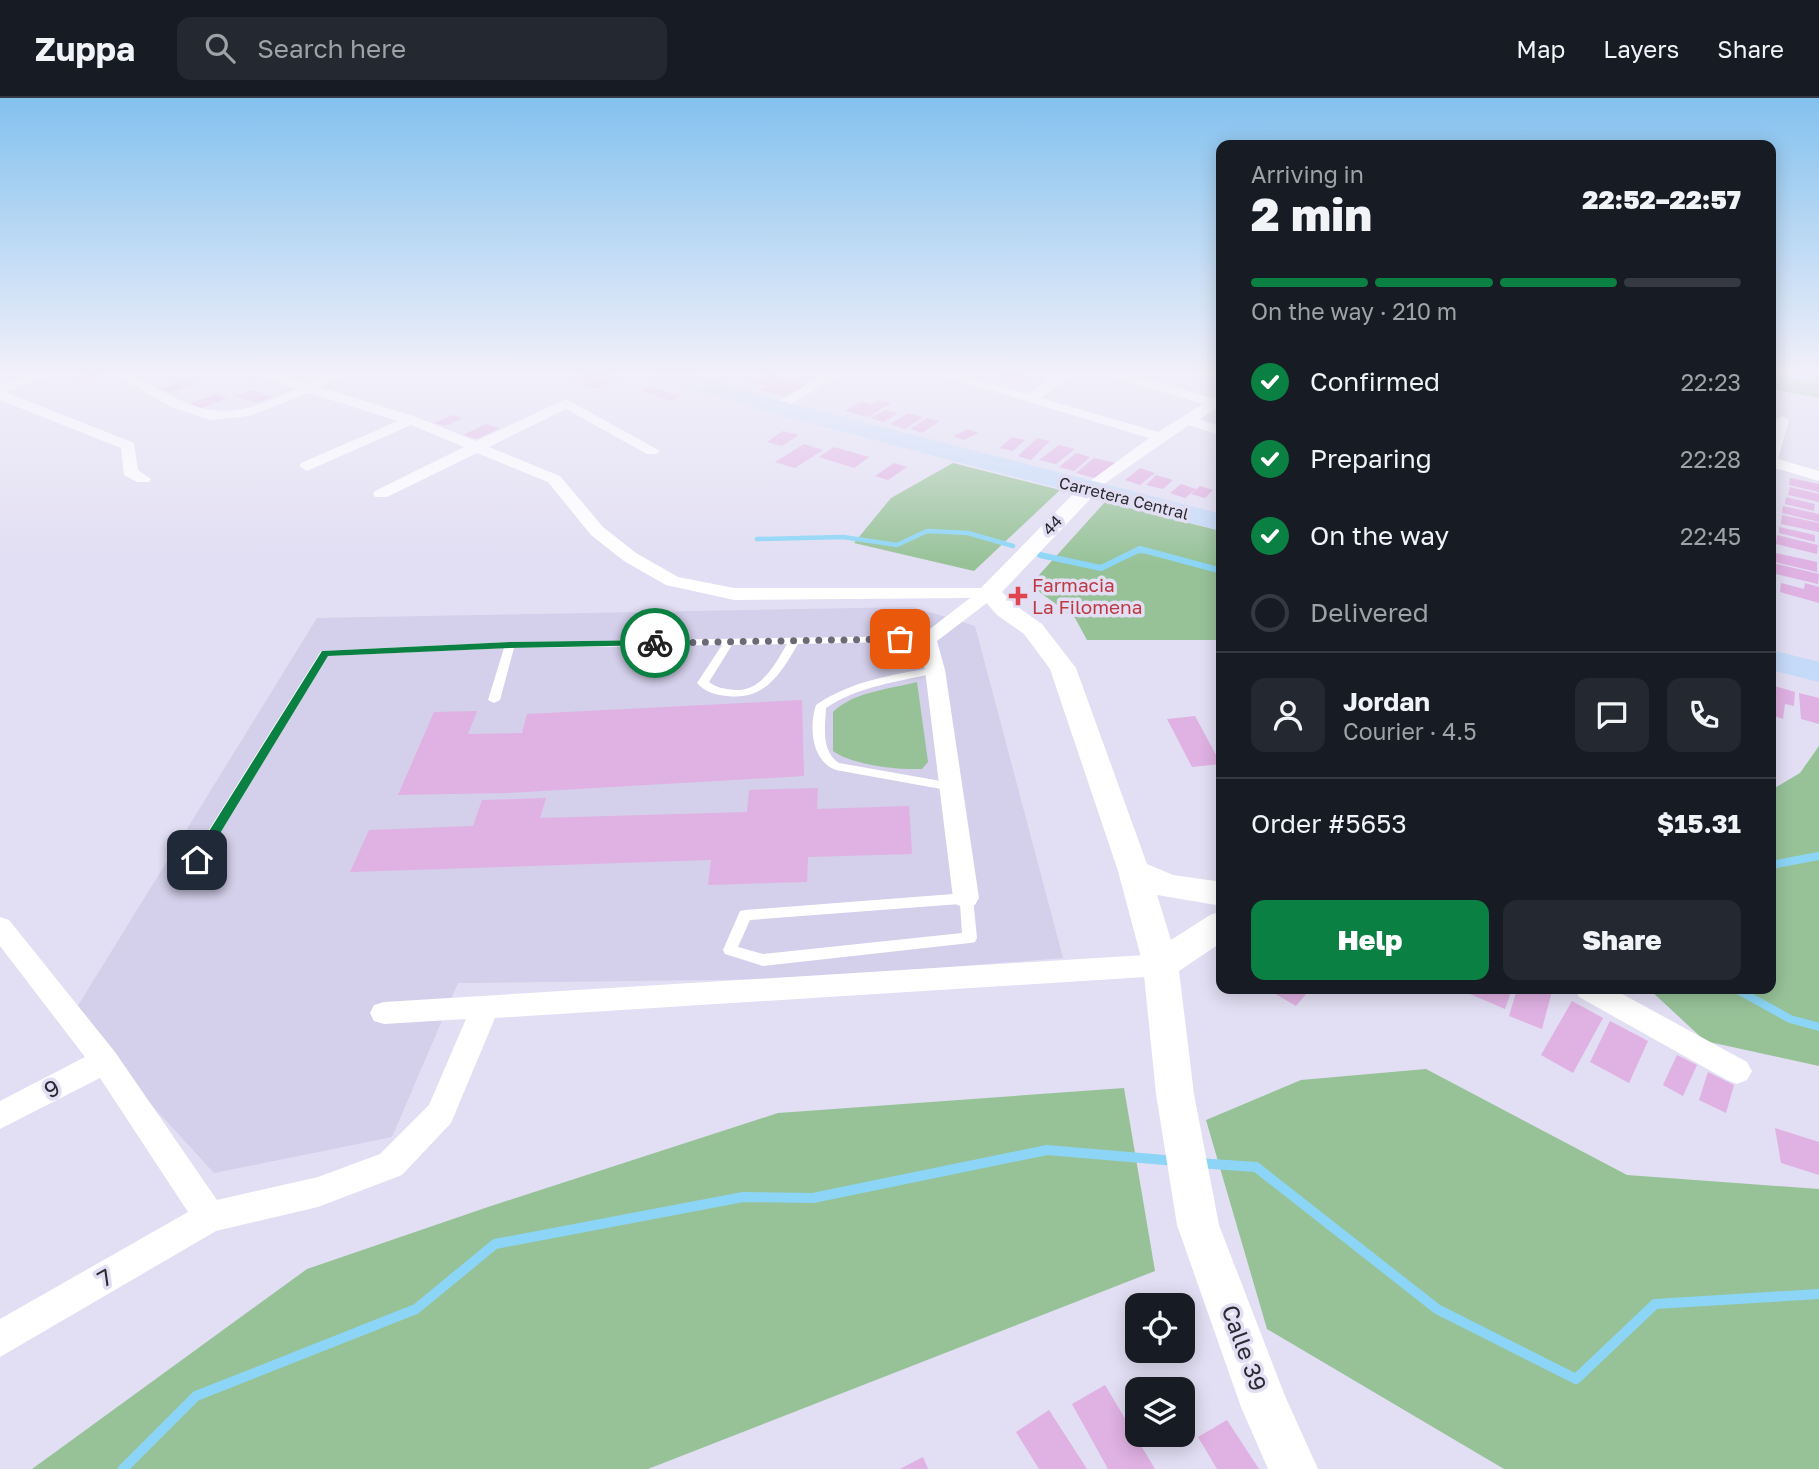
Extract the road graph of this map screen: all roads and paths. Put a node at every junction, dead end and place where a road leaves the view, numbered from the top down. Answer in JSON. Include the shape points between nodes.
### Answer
{"nodes":[{"id":1,"x":104,"y":436,"type":"edge"},
{"id":2,"x":373,"y":436,"type":"edge"},
{"id":3,"x":453,"y":436,"type":"edge"},
{"id":4,"x":499,"y":436,"type":"edge"},
{"id":5,"x":625,"y":436,"type":"edge"},
{"id":6,"x":886,"y":436,"type":"edge"},
{"id":7,"x":1157,"y":436,"type":"edge"},
{"id":8,"x":1160,"y":437,"type":"joint"},
{"id":9,"x":478,"y":446,"type":"junction"},
{"id":10,"x":652,"y":451,"type":"dead end"},
{"id":11,"x":1776,"y":462,"type":"edge"},
{"id":12,"x":307,"y":466,"type":"dead end"},
{"id":13,"x":1819,"y":475,"type":"edge"},
{"id":14,"x":143,"y":479,"type":"dead end"},
{"id":15,"x":1088,"y":489,"type":"junction"},
{"id":16,"x":381,"y":494,"type":"dead end"},
{"id":17,"x":1216,"y":521,"type":"edge"},
{"id":18,"x":989,"y":592,"type":"junction"},
{"id":19,"x":927,"y":639,"type":"junction"},
{"id":20,"x":794,"y":641,"type":"junction"},
{"id":21,"x":729,"y":642,"type":"junction"},
{"id":22,"x":510,"y":645,"type":"junction"},
{"id":23,"x":1776,"y":661,"type":"edge"},
{"id":24,"x":935,"y":670,"type":"junction"},
{"id":25,"x":1819,"y":672,"type":"edge"},
{"id":26,"x":494,"y":700,"type":"dead end"},
{"id":27,"x":952,"y":787,"type":"junction"},
{"id":28,"x":197,"y":860,"type":"dead end"},
{"id":29,"x":1134,"y":871,"type":"junction"},
{"id":30,"x":1216,"y":893,"type":"edge"},
{"id":31,"x":966,"y":898,"type":"junction"},
{"id":32,"x":0,"y":926,"type":"edge"},
{"id":33,"x":1216,"y":928,"type":"edge"},
{"id":34,"x":1161,"y":965,"type":"junction"},
{"id":35,"x":1598,"y":994,"type":"edge"},
{"id":36,"x":485,"y":1007,"type":"junction"},
{"id":37,"x":384,"y":1013,"type":"dead end"},
{"id":38,"x":105,"y":1061,"type":"junction"},
{"id":39,"x":1737,"y":1071,"type":"dead end"},
{"id":40,"x":0,"y":1116,"type":"edge"},
{"id":41,"x":210,"y":1217,"type":"junction"},
{"id":42,"x":0,"y":1339,"type":"edge"},
{"id":43,"x":1293,"y":1469,"type":"edge"}],
"edges":[{"from":1,"to":14,"type":"street","via":[[130,446],[130,472]]},
{"from":2,"to":12,"type":"street"},
{"from":3,"to":9,"type":"street"},
{"from":4,"to":9,"type":"street"},
{"from":5,"to":10,"type":"street"},
{"from":6,"to":15,"type":"highway","name":"Carretera Central"},
{"from":7,"to":8,"type":"street"},
{"from":8,"to":15,"type":"street","name":"44"},
{"from":9,"to":16,"type":"street"},
{"from":9,"to":18,"type":"street","via":[[555,479],[597,531],[672,581],[734,594]]},
{"from":11,"to":13,"type":"street"},
{"from":15,"to":17,"type":"highway","name":"Carretera Central"},
{"from":15,"to":18,"type":"street","name":"44"},
{"from":18,"to":19,"type":"street","name":"44"},
{"from":18,"to":29,"type":"street","name":"Calle 39","via":[[1033,629],[1063,668]]},
{"from":19,"to":20,"type":"lane"},
{"from":19,"to":24,"type":"street"},
{"from":20,"to":21,"type":"lane"},
{"from":20,"to":21,"type":"lane","via":[[762,688],[734,694],[710,690],[703,682]]},
{"from":21,"to":22,"type":"lane"},
{"from":22,"to":26,"type":"lane"},
{"from":22,"to":28,"type":"lane","via":[[325,653]]},
{"from":23,"to":25,"type":"highway"},
{"from":24,"to":27,"type":"street"},
{"from":24,"to":27,"type":"lane","via":[[851,688],[832,697],[820,707],[821,753],[836,766]]},
{"from":27,"to":31,"type":"street"},
{"from":29,"to":30,"type":"street","via":[[1168,886]]},
{"from":29,"to":34,"type":"street","name":"Calle 39"},
{"from":31,"to":31,"type":"lane","via":[[745,915],[730,950],[763,960],[970,938]]},
{"from":32,"to":38,"type":"street"},
{"from":33,"to":34,"type":"street"},
{"from":34,"to":36,"type":"street"},
{"from":34,"to":43,"type":"street","name":"Calle 39","via":[[1175,1094],[1198,1225],[1265,1407]]},
{"from":35,"to":39,"type":"street"},
{"from":36,"to":37,"type":"street"},
{"from":36,"to":41,"type":"street","name":"7","via":[[440,1114],[391,1165],[318,1192]]},
{"from":38,"to":40,"type":"street","name":"9"},
{"from":38,"to":41,"type":"street"},
{"from":41,"to":42,"type":"street","name":"7"}]}
